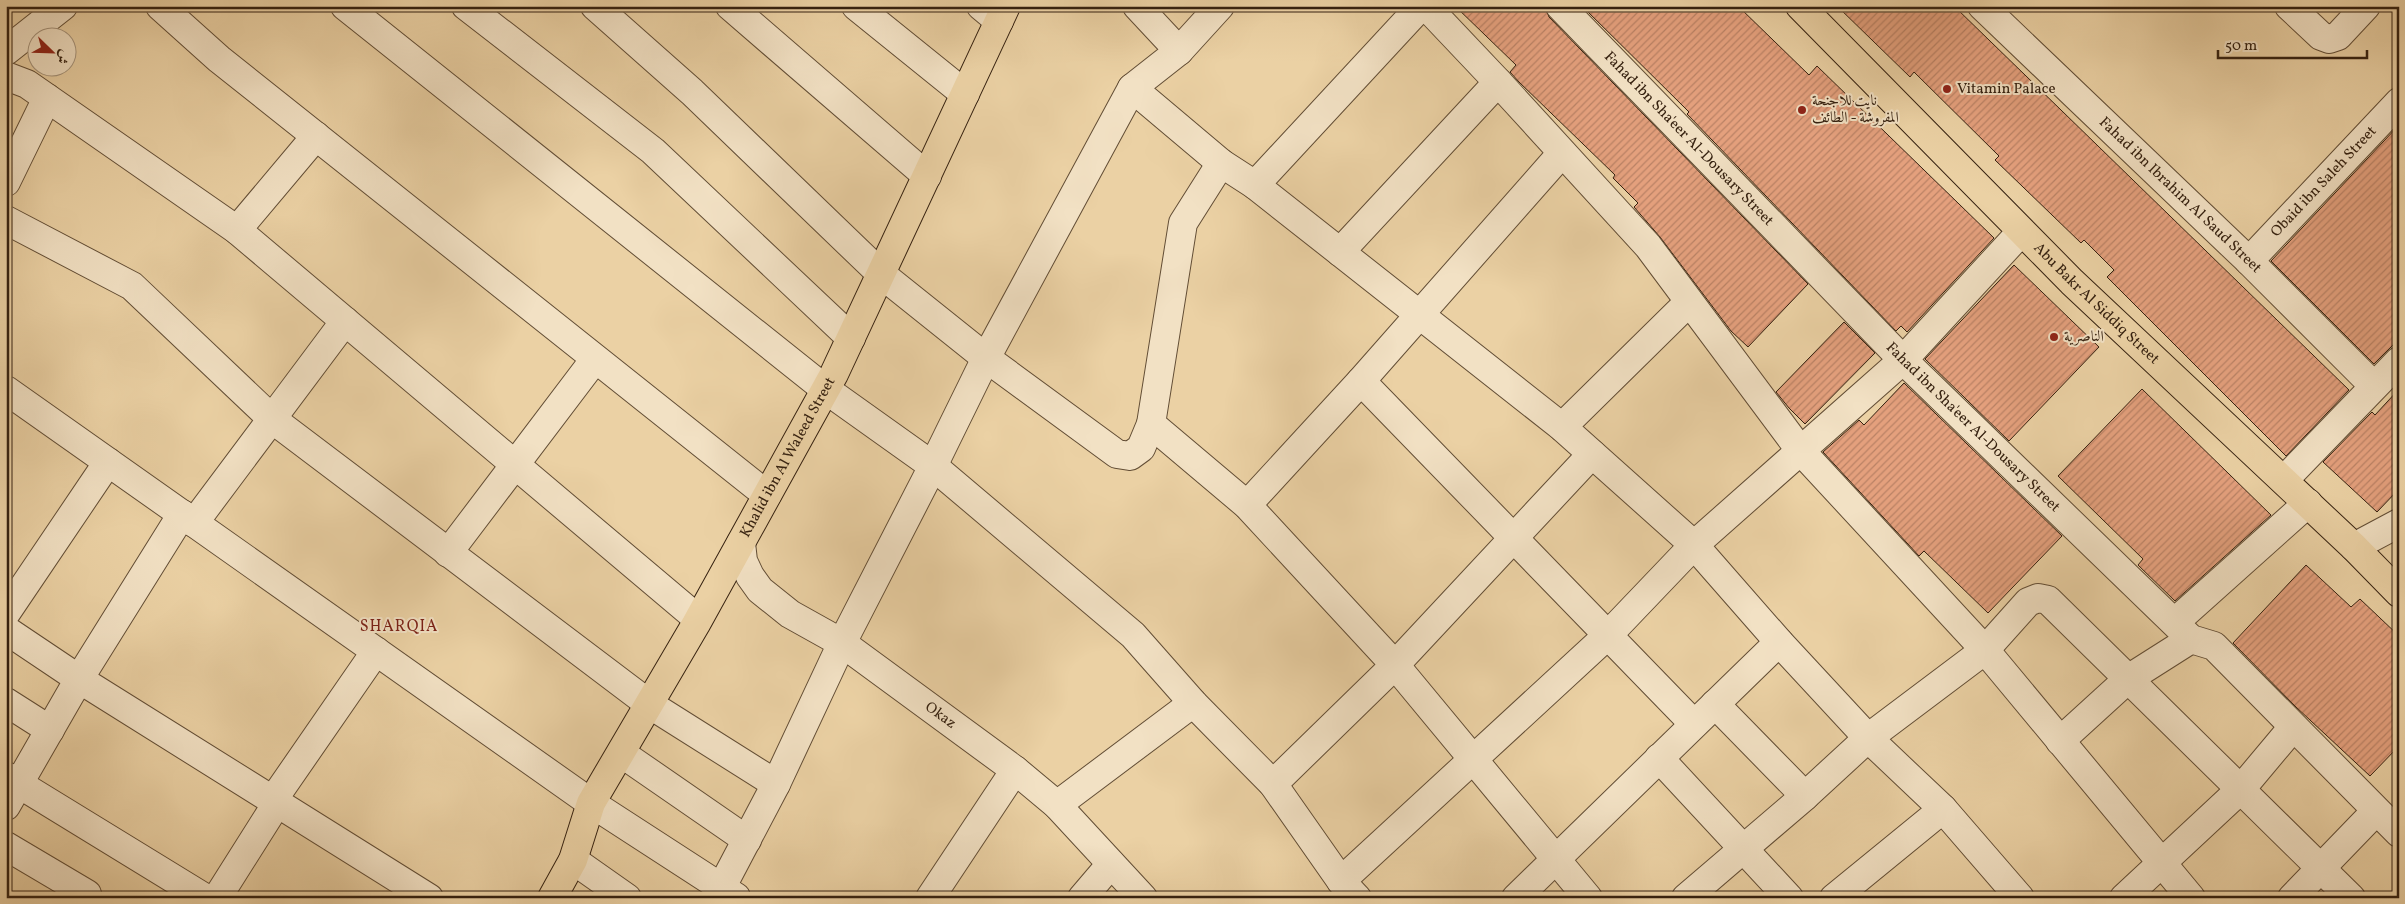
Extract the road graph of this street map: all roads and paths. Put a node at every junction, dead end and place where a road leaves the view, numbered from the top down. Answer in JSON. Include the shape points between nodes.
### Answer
{"nodes":[{"id":1,"x":160,"y":6,"type":"edge"},
{"id":2,"x":345,"y":6,"type":"edge"},
{"id":3,"x":466,"y":6,"type":"edge"},
{"id":4,"x":595,"y":6,"type":"edge"},
{"id":5,"x":730,"y":6,"type":"edge"},
{"id":6,"x":856,"y":6,"type":"edge"},
{"id":7,"x":1137,"y":6,"type":"edge"},
{"id":8,"x":1220,"y":6,"type":"edge"},
{"id":9,"x":1421,"y":6,"type":"edge"},
{"id":10,"x":1426,"y":6,"type":"edge"},
{"id":11,"x":1560,"y":6,"type":"edge"},
{"id":12,"x":1800,"y":6,"type":"edge"},
{"id":13,"x":2289,"y":6,"type":"edge"},
{"id":14,"x":2366,"y":6,"type":"edge"},
{"id":15,"x":59,"y":7,"type":"edge"},
{"id":16,"x":1991,"y":9,"type":"edge"},
{"id":17,"x":995,"y":11,"type":"edge"},
{"id":18,"x":1179,"y":50,"type":"junction"},
{"id":19,"x":6,"y":51,"type":"edge"},
{"id":20,"x":6,"y":76,"type":"edge"},
{"id":21,"x":1498,"y":82,"type":"junction"},
{"id":22,"x":1132,"y":88,"type":"junction"},
{"id":23,"x":965,"y":94,"type":"junction"},
{"id":24,"x":47,"y":98,"type":"junction"},
{"id":25,"x":2399,"y":102,"type":"edge"},
{"id":26,"x":316,"y":136,"type":"junction"},
{"id":27,"x":1562,"y":153,"type":"junction"},
{"id":28,"x":1221,"y":163,"type":"junction"},
{"id":29,"x":927,"y":176,"type":"junction"},
{"id":30,"x":6,"y":182,"type":"edge"},
{"id":31,"x":1255,"y":185,"type":"junction"},
{"id":32,"x":6,"y":220,"type":"edge"},
{"id":33,"x":237,"y":230,"type":"junction"},
{"id":34,"x":2021,"y":232,"type":"junction"},
{"id":35,"x":1340,"y":252,"type":"junction"},
{"id":36,"x":2249,"y":261,"type":"junction"},
{"id":37,"x":881,"y":274,"type":"junction"},
{"id":38,"x":1689,"y":302,"type":"junction"},
{"id":39,"x":1420,"y":315,"type":"junction"},
{"id":40,"x":345,"y":321,"type":"junction"},
{"id":41,"x":851,"y":338,"type":"junction"},
{"id":42,"x":986,"y":358,"type":"junction"},
{"id":43,"x":595,"y":359,"type":"junction"},
{"id":44,"x":1904,"y":360,"type":"junction"},
{"id":45,"x":2399,"y":361,"type":"edge"},
{"id":46,"x":1361,"y":381,"type":"junction"},
{"id":47,"x":2374,"y":386,"type":"junction"},
{"id":48,"x":6,"y":390,"type":"edge"},
{"id":49,"x":825,"y":390,"type":"junction"},
{"id":50,"x":272,"y":419,"type":"junction"},
{"id":51,"x":1151,"y":424,"type":"junction"},
{"id":52,"x":1562,"y":427,"type":"junction"},
{"id":53,"x":1800,"y":450,"type":"junction"},
{"id":54,"x":1592,"y":454,"type":"junction"},
{"id":55,"x":108,"y":462,"type":"junction"},
{"id":56,"x":515,"y":464,"type":"junction"},
{"id":57,"x":933,"y":466,"type":"junction"},
{"id":58,"x":2284,"y":480,"type":"junction"},
{"id":59,"x":767,"y":495,"type":"junction"},
{"id":60,"x":2308,"y":503,"type":"junction"},
{"id":61,"x":1247,"y":505,"type":"junction"},
{"id":62,"x":188,"y":518,"type":"junction"},
{"id":63,"x":2399,"y":523,"type":"edge"},
{"id":64,"x":1516,"y":538,"type":"junction"},
{"id":65,"x":741,"y":543,"type":"junction"},
{"id":66,"x":1694,"y":545,"type":"junction"},
{"id":67,"x":2354,"y":547,"type":"junction"},
{"id":68,"x":448,"y":553,"type":"junction"},
{"id":69,"x":2399,"y":593,"type":"edge"},
{"id":70,"x":6,"y":613,"type":"edge"},
{"id":71,"x":698,"y":619,"type":"junction"},
{"id":72,"x":6,"y":630,"type":"edge"},
{"id":73,"x":2183,"y":630,"type":"junction"},
{"id":74,"x":1609,"y":634,"type":"junction"},
{"id":75,"x":1779,"y":642,"type":"junction"},
{"id":76,"x":842,"y":643,"type":"junction"},
{"id":77,"x":1985,"y":650,"type":"junction"},
{"id":78,"x":376,"y":651,"type":"junction"},
{"id":79,"x":1395,"y":665,"type":"junction"},
{"id":80,"x":79,"y":679,"type":"junction"},
{"id":81,"x":2128,"y":679,"type":"junction"},
{"id":82,"x":6,"y":702,"type":"edge"},
{"id":83,"x":1193,"y":703,"type":"junction"},
{"id":84,"x":649,"y":704,"type":"junction"},
{"id":85,"x":1715,"y":704,"type":"junction"},
{"id":86,"x":1694,"y":724,"type":"junction"},
{"id":87,"x":2293,"y":727,"type":"junction"},
{"id":88,"x":50,"y":730,"type":"junction"},
{"id":89,"x":1868,"y":738,"type":"junction"},
{"id":90,"x":2060,"y":740,"type":"junction"},
{"id":91,"x":620,"y":753,"type":"junction"},
{"id":92,"x":1659,"y":758,"type":"junction"},
{"id":93,"x":1473,"y":760,"type":"junction"},
{"id":94,"x":1015,"y":770,"type":"junction"},
{"id":95,"x":776,"y":784,"type":"junction"},
{"id":96,"x":1272,"y":784,"type":"junction"},
{"id":97,"x":11,"y":789,"type":"edge"},
{"id":98,"x":2241,"y":789,"type":"junction"},
{"id":99,"x":1805,"y":796,"type":"junction"},
{"id":100,"x":275,"y":801,"type":"junction"},
{"id":101,"x":591,"y":803,"type":"junction"},
{"id":102,"x":1057,"y":804,"type":"junction"},
{"id":103,"x":1943,"y":809,"type":"junction"},
{"id":104,"x":2376,"y":810,"type":"junction"},
{"id":105,"x":2399,"y":833,"type":"edge"},
{"id":106,"x":746,"y":840,"type":"junction"},
{"id":107,"x":6,"y":846,"type":"edge"},
{"id":108,"x":1744,"y":849,"type":"junction"},
{"id":109,"x":1555,"y":858,"type":"junction"},
{"id":110,"x":573,"y":860,"type":"junction"},
{"id":111,"x":2163,"y":863,"type":"junction"},
{"id":112,"x":1111,"y":864,"type":"junction"},
{"id":113,"x":2320,"y":867,"type":"junction"},
{"id":114,"x":1349,"y":889,"type":"edge"},
{"id":115,"x":87,"y":894,"type":"dead end"},
{"id":116,"x":725,"y":894,"type":"edge"},
{"id":117,"x":205,"y":898,"type":"edge"},
{"id":118,"x":218,"y":898,"type":"edge"},
{"id":119,"x":429,"y":898,"type":"edge"},
{"id":120,"x":552,"y":898,"type":"edge"},
{"id":121,"x":627,"y":898,"type":"edge"},
{"id":122,"x":930,"y":898,"type":"edge"},
{"id":123,"x":1082,"y":898,"type":"edge"},
{"id":124,"x":1143,"y":898,"type":"edge"},
{"id":125,"x":1516,"y":898,"type":"edge"},
{"id":126,"x":1588,"y":898,"type":"edge"},
{"id":127,"x":1686,"y":898,"type":"edge"},
{"id":128,"x":1789,"y":898,"type":"edge"},
{"id":129,"x":1834,"y":898,"type":"edge"},
{"id":130,"x":2020,"y":898,"type":"edge"},
{"id":131,"x":2124,"y":898,"type":"edge"},
{"id":132,"x":2191,"y":898,"type":"edge"},
{"id":133,"x":2292,"y":898,"type":"edge"},
{"id":134,"x":2351,"y":898,"type":"edge"}],
"edges":[{"from":1,"to":26,"type":"street","via":[[219,59]]},
{"from":2,"to":49,"type":"street"},
{"from":3,"to":41,"type":"street","via":[[652,151]]},
{"from":4,"to":37,"type":"street","via":[[692,92]]},
{"from":5,"to":29,"type":"street"},
{"from":6,"to":23,"type":"street"},
{"from":7,"to":18,"type":"street"},
{"from":8,"to":18,"type":"street"},
{"from":9,"to":31,"type":"street"},
{"from":10,"to":21,"type":"street"},
{"from":11,"to":44,"type":"street","name":"Fahad ibn Sha'eer Al-Dousary Street"},
{"from":12,"to":34,"type":"main road","name":"Abu Bakr Al Siddiq Street"},
{"from":13,"to":14,"type":"street","via":[[2321,36],[2329,39],[2338,36]]},
{"from":15,"to":19,"type":"street"},
{"from":16,"to":36,"type":"street","name":"Fahad ibn Ibrahim Al Saud Street"},
{"from":17,"to":23,"type":"main road","name":"Khalid ibn Al Waleed Street"},
{"from":18,"to":22,"type":"street"},
{"from":20,"to":24,"type":"street","via":[[27,84]]},
{"from":21,"to":27,"type":"street"},
{"from":21,"to":35,"type":"street"},
{"from":22,"to":28,"type":"street"},
{"from":22,"to":42,"type":"street"},
{"from":23,"to":29,"type":"main road","name":"Khalid ibn Al Waleed Street"},
{"from":24,"to":30,"type":"street"},
{"from":24,"to":33,"type":"street"},
{"from":25,"to":36,"type":"street","name":"Obaid ibn Saleh Street"},
{"from":26,"to":33,"type":"street"},
{"from":26,"to":43,"type":"street"},
{"from":27,"to":38,"type":"street","via":[[1648,246]]},
{"from":27,"to":39,"type":"street"},
{"from":28,"to":31,"type":"street"},
{"from":28,"to":51,"type":"street","via":[[1183,223]]},
{"from":29,"to":37,"type":"main road","name":"Khalid ibn Al Waleed Street"},
{"from":31,"to":35,"type":"street"},
{"from":32,"to":50,"type":"street","via":[[132,286]]},
{"from":33,"to":40,"type":"street"},
{"from":34,"to":44,"type":"street"},
{"from":34,"to":58,"type":"main road","name":"Abu Bakr Al Siddiq Street"},
{"from":35,"to":39,"type":"street"},
{"from":36,"to":47,"type":"street","name":"Fahad ibn Ibrahim Al Saud Street"},
{"from":37,"to":41,"type":"main road","name":"Khalid ibn Al Waleed Street"},
{"from":37,"to":42,"type":"street"},
{"from":38,"to":52,"type":"street"},
{"from":38,"to":53,"type":"street"},
{"from":39,"to":46,"type":"street"},
{"from":39,"to":52,"type":"street"},
{"from":40,"to":50,"type":"street"},
{"from":40,"to":56,"type":"street"},
{"from":41,"to":49,"type":"main road","name":"Khalid ibn Al Waleed Street"},
{"from":42,"to":51,"type":"street","via":[[1118,454],[1130,456],[1141,448]]},
{"from":42,"to":57,"type":"street"},
{"from":43,"to":56,"type":"street"},
{"from":43,"to":59,"type":"street"},
{"from":44,"to":53,"type":"street"},
{"from":44,"to":73,"type":"street","name":"Fahad ibn Sha'eer Al-Dousary Street"},
{"from":45,"to":47,"type":"street"},
{"from":46,"to":61,"type":"street"},
{"from":46,"to":64,"type":"street"},
{"from":47,"to":58,"type":"street"},
{"from":48,"to":55,"type":"street"},
{"from":49,"to":57,"type":"street"},
{"from":49,"to":59,"type":"main road","name":"Khalid ibn Al Waleed Street"},
{"from":50,"to":62,"type":"street"},
{"from":50,"to":68,"type":"street"},
{"from":51,"to":61,"type":"street"},
{"from":52,"to":54,"type":"street"},
{"from":53,"to":66,"type":"street"},
{"from":53,"to":77,"type":"street"},
{"from":54,"to":64,"type":"street"},
{"from":54,"to":66,"type":"street"},
{"from":55,"to":62,"type":"street"},
{"from":55,"to":70,"type":"street"},
{"from":56,"to":68,"type":"street"},
{"from":56,"to":71,"type":"street"},
{"from":57,"to":76,"type":"street"},
{"from":57,"to":83,"type":"street","via":[[1133,635]]},
{"from":58,"to":60,"type":"main road","name":"Abu Bakr Al Siddiq Street"},
{"from":59,"to":65,"type":"main road","name":"Khalid ibn Al Waleed Street"},
{"from":60,"to":67,"type":"main road","name":"Abu Bakr Al Siddiq Street"},
{"from":60,"to":73,"type":"street"},
{"from":61,"to":79,"type":"street"},
{"from":62,"to":78,"type":"street"},
{"from":62,"to":80,"type":"street"},
{"from":63,"to":67,"type":"street"},
{"from":64,"to":74,"type":"street"},
{"from":64,"to":79,"type":"street"},
{"from":65,"to":71,"type":"main road","name":"Khalid ibn Al Waleed Street"},
{"from":65,"to":76,"type":"street","name":"Okaz","via":[[746,569],[760,590],[790,614]]},
{"from":66,"to":74,"type":"street"},
{"from":66,"to":75,"type":"street"},
{"from":67,"to":69,"type":"main road","name":"Abu Bakr Al Siddiq Street"},
{"from":68,"to":84,"type":"street"},
{"from":71,"to":84,"type":"main road","name":"Khalid ibn Al Waleed Street"},
{"from":72,"to":80,"type":"street"},
{"from":73,"to":81,"type":"street"},
{"from":73,"to":87,"type":"street","name":"Fahad ibn Sha'eer Al-Dousary Street","via":[[2214,646]]},
{"from":74,"to":86,"type":"street"},
{"from":74,"to":93,"type":"street"},
{"from":75,"to":85,"type":"street"},
{"from":75,"to":89,"type":"street"},
{"from":76,"to":94,"type":"street","name":"Okaz"},
{"from":76,"to":95,"type":"street"},
{"from":77,"to":81,"type":"street","via":[[2028,602],[2038,598],[2048,600]]},
{"from":77,"to":89,"type":"street"},
{"from":77,"to":90,"type":"street"},
{"from":78,"to":100,"type":"street"},
{"from":78,"to":101,"type":"street"},
{"from":79,"to":93,"type":"street"},
{"from":79,"to":96,"type":"street"},
{"from":80,"to":88,"type":"street"},
{"from":80,"to":100,"type":"street"},
{"from":81,"to":90,"type":"street"},
{"from":81,"to":98,"type":"street"},
{"from":82,"to":88,"type":"street"},
{"from":83,"to":96,"type":"street"},
{"from":83,"to":102,"type":"street"},
{"from":84,"to":91,"type":"main road","name":"Khalid ibn Al Waleed Street"},
{"from":84,"to":95,"type":"street"},
{"from":85,"to":86,"type":"street"},
{"from":85,"to":99,"type":"street"},
{"from":86,"to":92,"type":"street"},
{"from":87,"to":98,"type":"street"},
{"from":87,"to":104,"type":"street","name":"Fahad ibn Sha'eer Al-Dousary Street"},
{"from":88,"to":97,"type":"street"},
{"from":89,"to":99,"type":"street"},
{"from":89,"to":103,"type":"street"},
{"from":90,"to":111,"type":"street"},
{"from":91,"to":101,"type":"main road","name":"Khalid ibn Al Waleed Street"},
{"from":91,"to":106,"type":"street"},
{"from":92,"to":108,"type":"street"},
{"from":92,"to":109,"type":"street"},
{"from":93,"to":109,"type":"street"},
{"from":93,"to":114,"type":"street"},
{"from":94,"to":102,"type":"street","name":"Okaz"},
{"from":94,"to":122,"type":"street"},
{"from":95,"to":106,"type":"street"},
{"from":96,"to":114,"type":"street"},
{"from":97,"to":117,"type":"street"},
{"from":98,"to":111,"type":"street"},
{"from":98,"to":113,"type":"street"},
{"from":99,"to":108,"type":"street"},
{"from":100,"to":118,"type":"street"},
{"from":100,"to":119,"type":"street"},
{"from":101,"to":110,"type":"main road","name":"Khalid ibn Al Waleed Street"},
{"from":101,"to":116,"type":"street"},
{"from":102,"to":112,"type":"street","name":"Okaz"},
{"from":103,"to":129,"type":"street"},
{"from":103,"to":130,"type":"street"},
{"from":104,"to":105,"type":"street","name":"Fahad ibn Sha'eer Al-Dousary Street"},
{"from":104,"to":113,"type":"street"},
{"from":106,"to":116,"type":"street"},
{"from":107,"to":115,"type":"street"},
{"from":108,"to":127,"type":"street"},
{"from":108,"to":128,"type":"street"},
{"from":109,"to":125,"type":"street"},
{"from":109,"to":126,"type":"street"},
{"from":110,"to":120,"type":"main road","name":"Khalid ibn Al Waleed Street"},
{"from":110,"to":121,"type":"street"},
{"from":111,"to":131,"type":"street"},
{"from":111,"to":132,"type":"street"},
{"from":112,"to":123,"type":"street"},
{"from":112,"to":124,"type":"street","name":"Okaz"},
{"from":113,"to":133,"type":"street"},
{"from":113,"to":134,"type":"street"}]}
